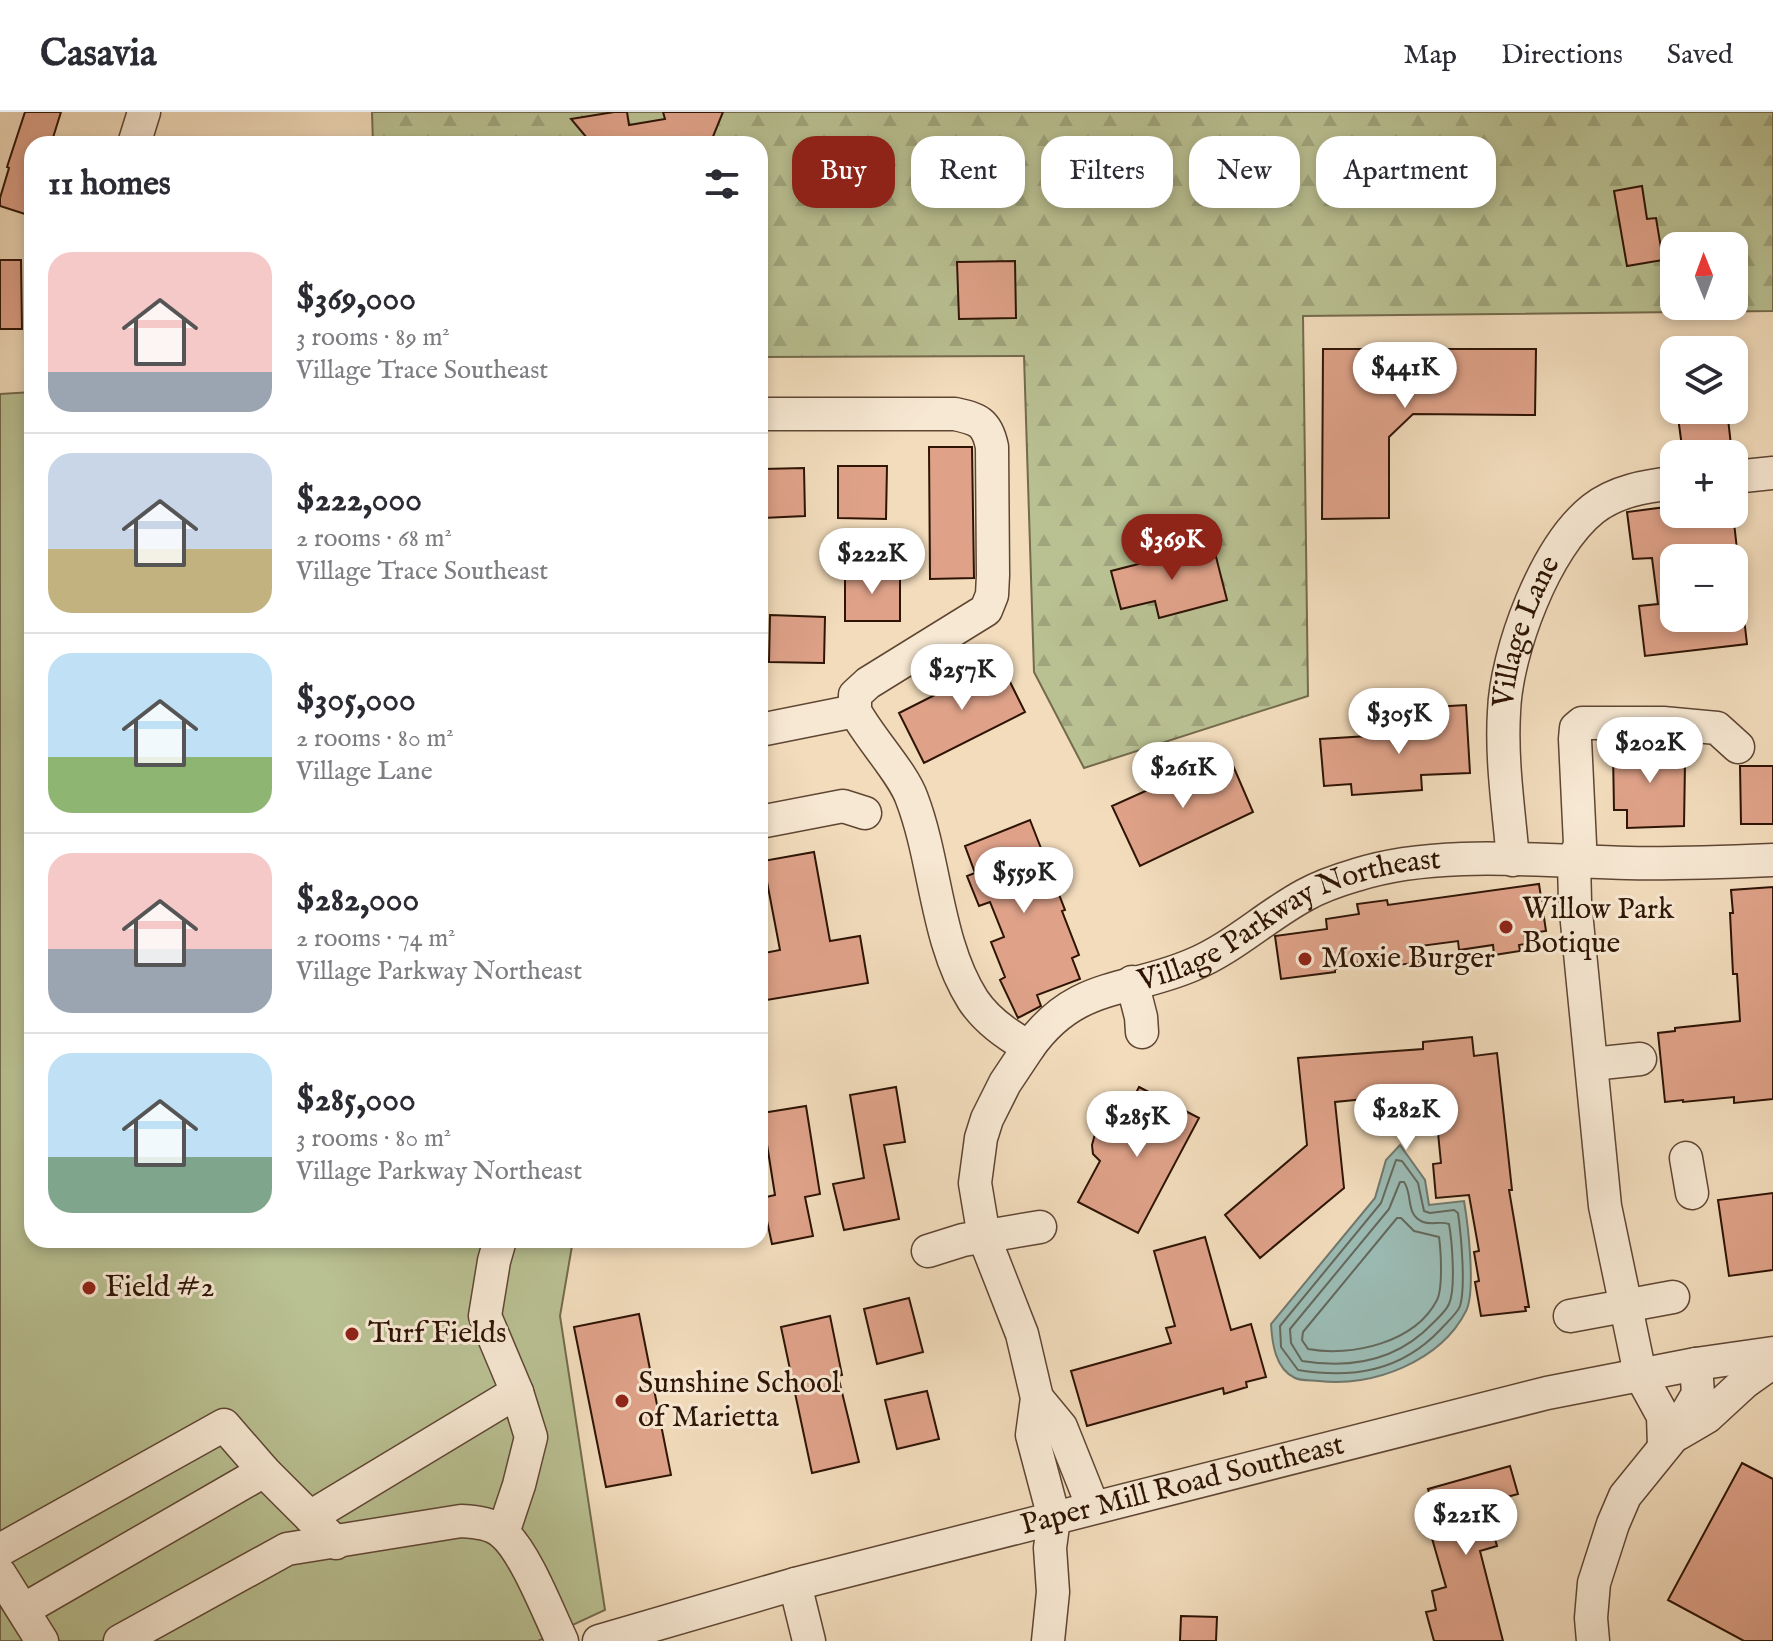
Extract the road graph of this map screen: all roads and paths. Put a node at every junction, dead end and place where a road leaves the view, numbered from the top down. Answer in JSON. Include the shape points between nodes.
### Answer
{"nodes":[{"id":1,"x":144,"y":112,"type":"edge"},
{"id":2,"x":136,"y":136,"type":"edge"},
{"id":3,"x":768,"y":414,"type":"edge"},
{"id":4,"x":1773,"y":473,"type":"edge"},
{"id":5,"x":1748,"y":476,"type":"edge"},
{"id":6,"x":1660,"y":486,"type":"edge"},
{"id":7,"x":855,"y":711,"type":"junction"},
{"id":8,"x":768,"y":728,"type":"edge"},
{"id":9,"x":1738,"y":747,"type":"dead end"},
{"id":10,"x":865,"y":813,"type":"dead end"},
{"id":11,"x":768,"y":820,"type":"edge"},
{"id":12,"x":1513,"y":860,"type":"junction"},
{"id":13,"x":1773,"y":860,"type":"edge"},
{"id":14,"x":1574,"y":861,"type":"junction"},
{"id":15,"x":1132,"y":982,"type":"junction"},
{"id":16,"x":1142,"y":1032,"type":"dead end"},
{"id":17,"x":1029,"y":1047,"type":"junction"},
{"id":18,"x":1640,"y":1059,"type":"dead end"},
{"id":19,"x":1592,"y":1064,"type":"junction"},
{"id":20,"x":1686,"y":1158,"type":"dead end"},
{"id":21,"x":1692,"y":1193,"type":"dead end"},
{"id":22,"x":1040,"y":1227,"type":"dead end"},
{"id":23,"x":984,"y":1237,"type":"junction"},
{"id":24,"x":498,"y":1248,"type":"edge"},
{"id":25,"x":928,"y":1251,"type":"dead end"},
{"id":26,"x":1673,"y":1297,"type":"dead end"},
{"id":27,"x":1625,"y":1305,"type":"junction"},
{"id":28,"x":1570,"y":1316,"type":"dead end"},
{"id":29,"x":1773,"y":1353,"type":"edge"},
{"id":30,"x":1773,"y":1362,"type":"edge"},
{"id":31,"x":1696,"y":1364,"type":"junction"},
{"id":32,"x":1640,"y":1374,"type":"junction"},
{"id":33,"x":517,"y":1392,"type":"junction"},
{"id":34,"x":1037,"y":1398,"type":"junction"},
{"id":35,"x":1668,"y":1442,"type":"junction"},
{"id":36,"x":264,"y":1471,"type":"junction"},
{"id":37,"x":1093,"y":1507,"type":"junction"},
{"id":38,"x":310,"y":1517,"type":"junction"},
{"id":39,"x":1054,"y":1518,"type":"junction"},
{"id":40,"x":503,"y":1533,"type":"junction"},
{"id":41,"x":336,"y":1543,"type":"junction"},
{"id":42,"x":0,"y":1550,"type":"edge"},
{"id":43,"x":0,"y":1574,"type":"edge"},
{"id":44,"x":795,"y":1584,"type":"junction"},
{"id":45,"x":23,"y":1610,"type":"junction"},
{"id":46,"x":42,"y":1641,"type":"edge"},
{"id":47,"x":120,"y":1641,"type":"edge"},
{"id":48,"x":562,"y":1641,"type":"edge"},
{"id":49,"x":599,"y":1641,"type":"edge"},
{"id":50,"x":809,"y":1641,"type":"edge"},
{"id":51,"x":1048,"y":1641,"type":"edge"},
{"id":52,"x":1593,"y":1641,"type":"edge"}],
"edges":[{"from":1,"to":2,"type":"street"},
{"from":3,"to":7,"type":"street","via":[[955,414],[976,419],[989,431],[993,575],[986,610],[868,683],[855,695]]},
{"from":4,"to":5,"type":"street"},
{"from":6,"to":12,"type":"street","name":"Village Lane","via":[[1630,491],[1595,507],[1571,528],[1534,592],[1505,691]]},
{"from":7,"to":8,"type":"street"},
{"from":7,"to":17,"type":"street","via":[[911,795],[943,920],[967,988],[1000,1029]]},
{"from":9,"to":14,"type":"street","via":[[1717,728],[1582,723],[1575,739],[1580,844]]},
{"from":10,"to":11,"type":"street","via":[[843,806]]},
{"from":12,"to":14,"type":"street","name":"Village Parkway Northeast"},
{"from":12,"to":15,"type":"street","name":"Village Parkway Northeast","via":[[1441,861],[1358,874],[1306,894],[1193,965]]},
{"from":13,"to":14,"type":"street","name":"Village Parkway Northeast","via":[[1723,851]]},
{"from":14,"to":19,"type":"street"},
{"from":15,"to":16,"type":"street"},
{"from":15,"to":17,"type":"street","name":"Village Parkway Northeast","via":[[1080,1000],[1056,1015]]},
{"from":17,"to":23,"type":"street","name":"Village Parkway Northeast","via":[[995,1101],[981,1138],[975,1183]]},
{"from":18,"to":19,"type":"street"},
{"from":19,"to":27,"type":"street","via":[[1605,1206]]},
{"from":20,"to":21,"type":"street"},
{"from":22,"to":23,"type":"street"},
{"from":23,"to":25,"type":"street"},
{"from":23,"to":34,"type":"street","name":"Village Parkway Northeast","via":[[1022,1334]]},
{"from":24,"to":33,"type":"street","via":[[485,1316]]},
{"from":26,"to":27,"type":"street"},
{"from":27,"to":28,"type":"street"},
{"from":27,"to":32,"type":"street"},
{"from":29,"to":31,"type":"street","name":"Paper Mill Road Southeast"},
{"from":30,"to":35,"type":"street"},
{"from":31,"to":32,"type":"street","name":"Paper Mill Road Southeast"},
{"from":31,"to":35,"type":"street","via":[[1698,1394]]},
{"from":32,"to":35,"type":"street","via":[[1663,1416]]},
{"from":32,"to":37,"type":"street","name":"Paper Mill Road Southeast"},
{"from":33,"to":38,"type":"street"},
{"from":33,"to":40,"type":"street","via":[[531,1437]]},
{"from":34,"to":37,"type":"street","name":"Village Parkway Northeast","via":[[1061,1427]]},
{"from":34,"to":39,"type":"street","name":"Village Parkway Northeast","via":[[1032,1435]]},
{"from":35,"to":52,"type":"street","via":[[1625,1496],[1613,1524],[1594,1583]]},
{"from":36,"to":38,"type":"street"},
{"from":36,"to":42,"type":"street","via":[[224,1425]]},
{"from":36,"to":45,"type":"street"},
{"from":37,"to":39,"type":"street","name":"Paper Mill Road Southeast"},
{"from":38,"to":41,"type":"street"},
{"from":39,"to":44,"type":"street","name":"Paper Mill Road Southeast"},
{"from":39,"to":51,"type":"street","name":"Village Parkway Northeast"},
{"from":40,"to":41,"type":"street","via":[[483,1523],[461,1521]]},
{"from":40,"to":48,"type":"street","via":[[523,1560]]},
{"from":41,"to":47,"type":"street","via":[[287,1549]]},
{"from":43,"to":45,"type":"street"},
{"from":44,"to":49,"type":"street","name":"Paper Mill Road Southeast"},
{"from":44,"to":50,"type":"street"},
{"from":45,"to":46,"type":"street"}]}
